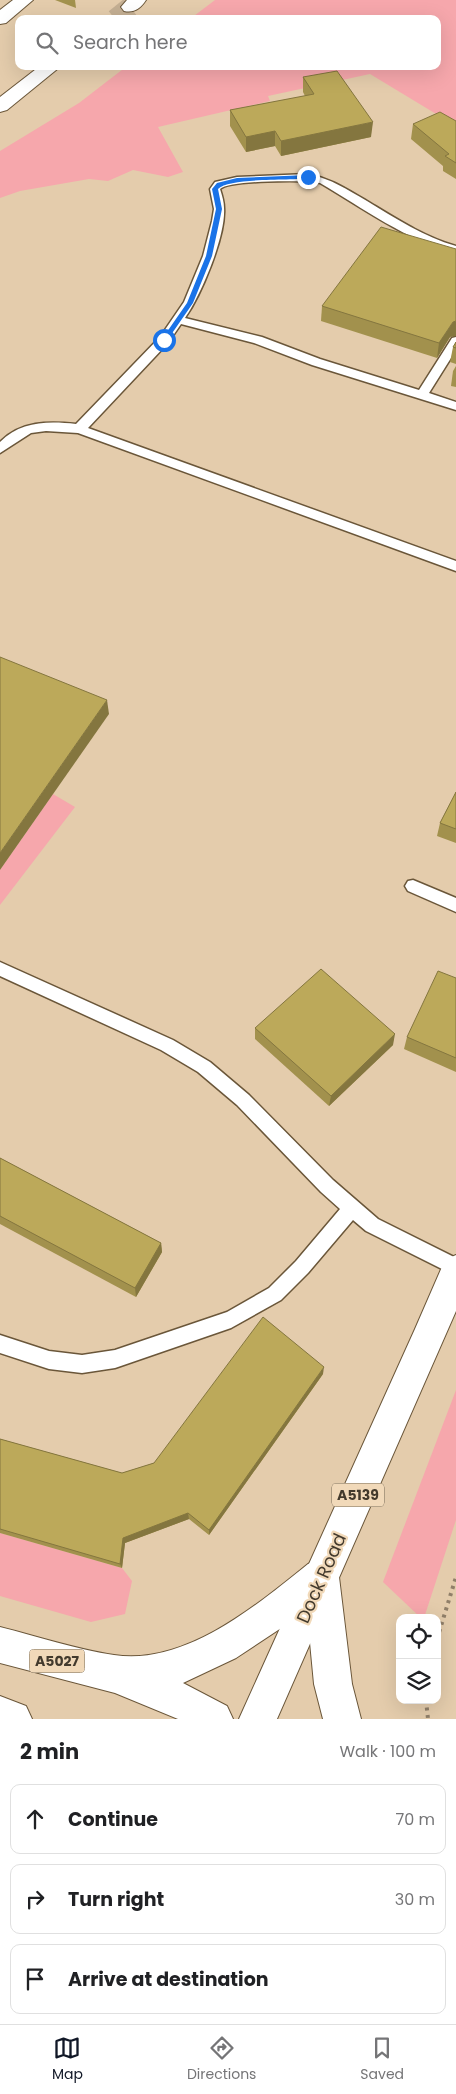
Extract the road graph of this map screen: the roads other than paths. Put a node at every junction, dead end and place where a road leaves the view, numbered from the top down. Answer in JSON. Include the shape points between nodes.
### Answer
{"nodes":[{"id":1,"x":24,"y":0,"type":"edge"},
{"id":2,"x":0,"y":18,"type":"edge"},
{"id":3,"x":47,"y":70,"type":"edge"},
{"id":4,"x":0,"y":106,"type":"edge"},
{"id":5,"x":456,"y":250,"type":"edge"},
{"id":6,"x":179,"y":320,"type":"junction"},
{"id":7,"x":456,"y":340,"type":"edge"},
{"id":8,"x":422,"y":395,"type":"junction"},
{"id":9,"x":456,"y":406,"type":"edge"},
{"id":10,"x":79,"y":429,"type":"junction"},
{"id":11,"x":0,"y":449,"type":"edge"},
{"id":12,"x":456,"y":566,"type":"edge"},
{"id":13,"x":413,"y":886,"type":"dead end"},
{"id":14,"x":456,"y":905,"type":"edge"},
{"id":15,"x":0,"y":969,"type":"edge"},
{"id":16,"x":352,"y":1208,"type":"junction"},
{"id":17,"x":456,"y":1267,"type":"edge"},
{"id":18,"x":456,"y":1271,"type":"edge"},
{"id":19,"x":0,"y":1344,"type":"edge"},
{"id":20,"x":321,"y":1578,"type":"junction"},
{"id":21,"x":0,"y":1645,"type":"edge"},
{"id":22,"x":115,"y":1674,"type":"junction"},
{"id":23,"x":0,"y":1716,"type":"edge"},
{"id":24,"x":13,"y":1719,"type":"edge"},
{"id":25,"x":214,"y":1719,"type":"edge"},
{"id":26,"x":258,"y":1719,"type":"edge"},
{"id":27,"x":342,"y":1719,"type":"edge"}],
"edges":[{"from":1,"to":2,"type":"main road"},
{"from":3,"to":4,"type":"main road"},
{"from":5,"to":6,"type":"lane","via":[[395,223],[323,180],[308,177],[227,181],[215,189],[219,209],[209,256],[190,303]]},
{"from":6,"to":8,"type":"lane","via":[[258,340]]},
{"from":6,"to":10,"type":"lane"},
{"from":7,"to":8,"type":"lane"},
{"from":8,"to":9,"type":"lane"},
{"from":10,"to":11,"type":"lane","via":[[44,425],[12,436]]},
{"from":10,"to":12,"type":"lane"},
{"from":13,"to":14,"type":"lane"},
{"from":15,"to":16,"type":"lane","via":[[167,1046],[204,1067],[243,1100]]},
{"from":16,"to":17,"type":"lane","via":[[372,1225]]},
{"from":16,"to":19,"type":"lane","via":[[302,1267],[274,1294],[231,1319],[115,1359],[82,1364],[49,1360]]},
{"from":18,"to":20,"type":"main road","name":"Dock Road","number":"A5139"},
{"from":20,"to":22,"type":"main road","via":[[239,1636],[192,1661],[159,1672]]},
{"from":20,"to":26,"type":"main road","name":"Dock Road","number":"A5139"},
{"from":20,"to":27,"type":"main road","via":[[333,1684]]},
{"from":21,"to":22,"type":"main road","number":"A5027"},
{"from":22,"to":25,"type":"main road","number":"A5027","via":[[186,1703]]},
{"from":23,"to":24,"type":"main road"}]}
